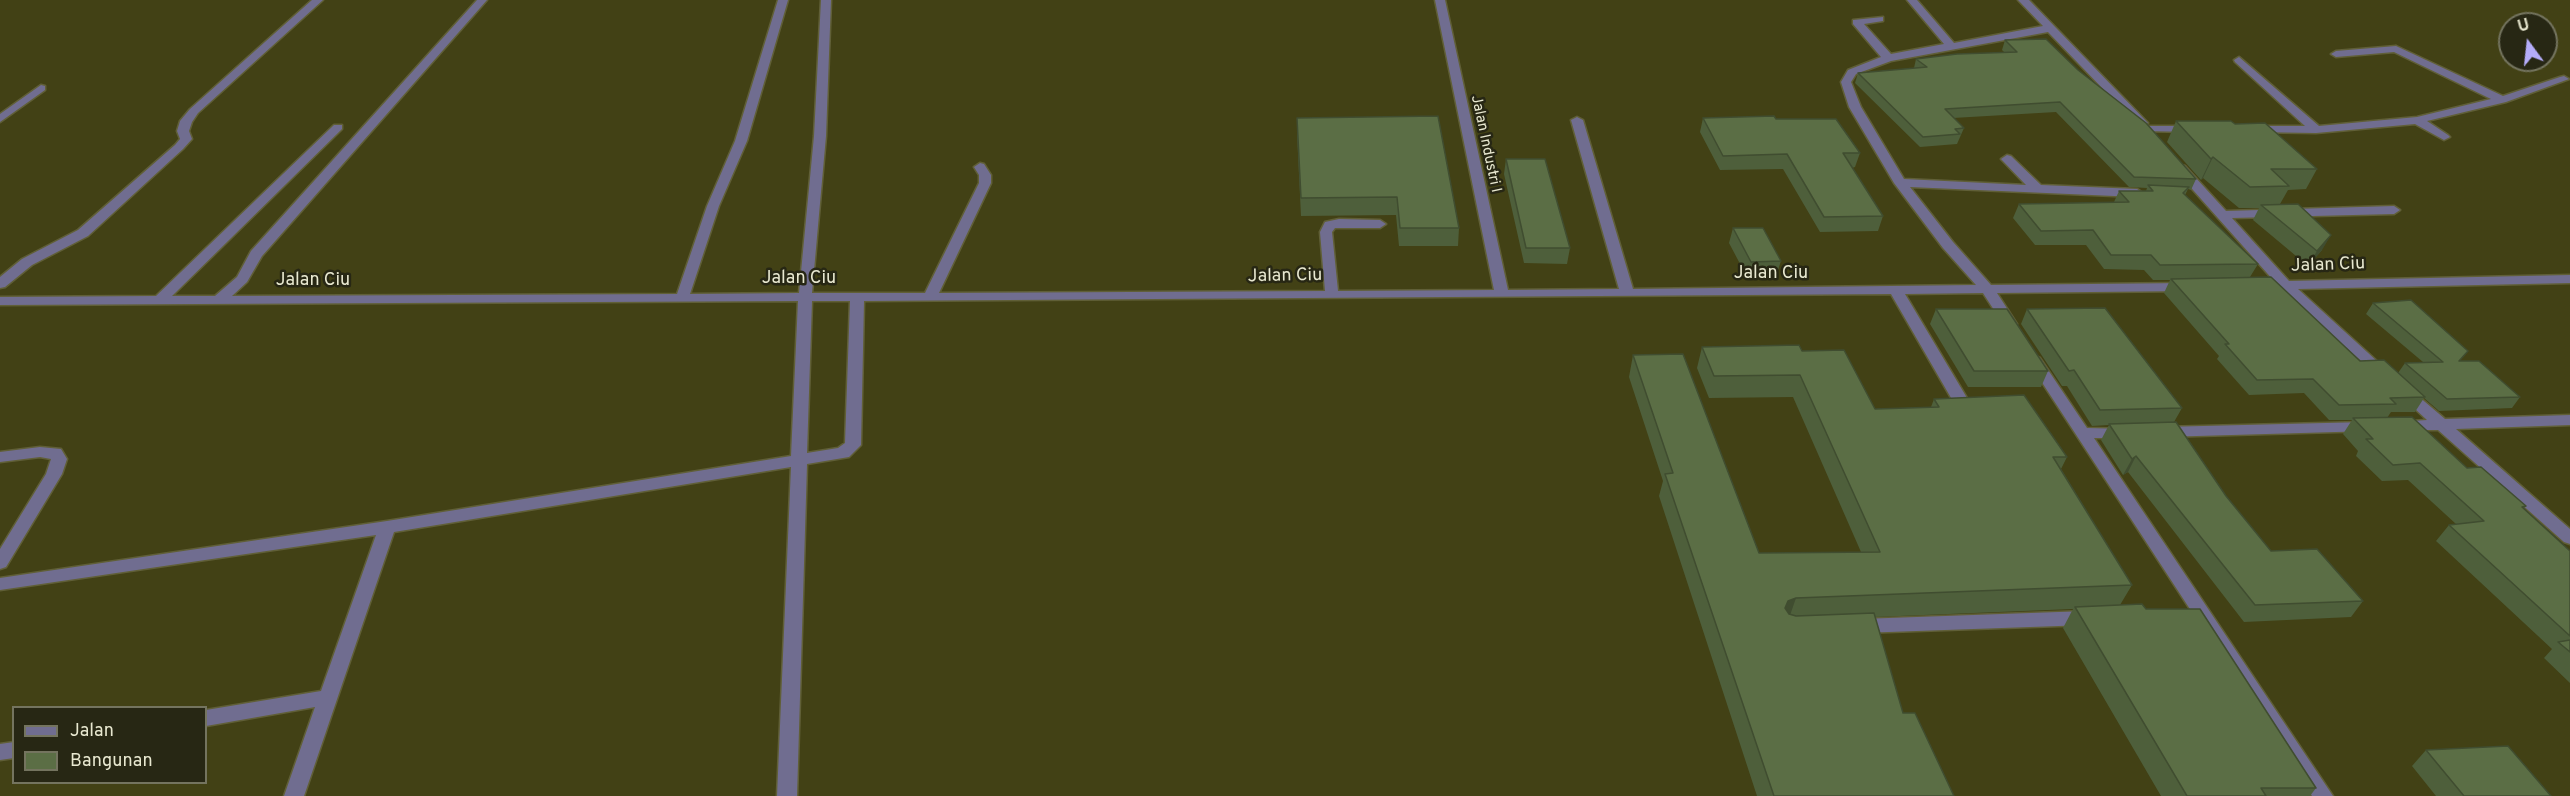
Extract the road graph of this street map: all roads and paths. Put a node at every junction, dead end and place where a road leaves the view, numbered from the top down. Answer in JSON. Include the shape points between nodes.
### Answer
{"nodes":[{"id":1,"x":318,"y":0,"type":"edge"},
{"id":2,"x":482,"y":0,"type":"edge"},
{"id":3,"x":783,"y":0,"type":"edge"},
{"id":4,"x":826,"y":0,"type":"edge"},
{"id":5,"x":1440,"y":0,"type":"edge"},
{"id":6,"x":1912,"y":0,"type":"edge"},
{"id":7,"x":2023,"y":0,"type":"edge"},
{"id":8,"x":1879,"y":19,"type":"dead end"},
{"id":9,"x":2051,"y":28,"type":"junction"},
{"id":10,"x":1952,"y":47,"type":"junction"},
{"id":11,"x":2336,"y":54,"type":"dead end"},
{"id":12,"x":1888,"y":58,"type":"junction"},
{"id":13,"x":2239,"y":60,"type":"dead end"},
{"id":14,"x":2564,"y":79,"type":"dead end"},
{"id":15,"x":41,"y":88,"type":"dead end"},
{"id":16,"x":2502,"y":100,"type":"junction"},
{"id":17,"x":0,"y":119,"type":"edge"},
{"id":18,"x":1577,"y":120,"type":"dead end"},
{"id":19,"x":2417,"y":120,"type":"junction"},
{"id":20,"x":338,"y":127,"type":"dead end"},
{"id":21,"x":2147,"y":129,"type":"junction"},
{"id":22,"x":2203,"y":129,"type":"edge"},
{"id":23,"x":2237,"y":129,"type":"edge"},
{"id":24,"x":2316,"y":130,"type":"junction"},
{"id":25,"x":2444,"y":137,"type":"dead end"},
{"id":26,"x":2162,"y":146,"type":"edge"},
{"id":27,"x":2007,"y":159,"type":"dead end"},
{"id":28,"x":2176,"y":162,"type":"edge"},
{"id":29,"x":980,"y":167,"type":"dead end"},
{"id":30,"x":1900,"y":183,"type":"junction"},
{"id":31,"x":2039,"y":190,"type":"junction"},
{"id":32,"x":2145,"y":194,"type":"edge"},
{"id":33,"x":2394,"y":210,"type":"dead end"},
{"id":34,"x":2222,"y":214,"type":"junction"},
{"id":35,"x":1380,"y":225,"type":"dead end"},
{"id":36,"x":2570,"y":279,"type":"edge"},
{"id":37,"x":0,"y":284,"type":"edge"},
{"id":38,"x":2250,"y":286,"type":"edge"},
{"id":39,"x":2286,"y":286,"type":"junction"},
{"id":40,"x":2202,"y":287,"type":"edge"},
{"id":41,"x":1988,"y":290,"type":"junction"},
{"id":42,"x":1896,"y":291,"type":"junction"},
{"id":43,"x":1627,"y":293,"type":"junction"},
{"id":44,"x":1502,"y":294,"type":"junction"},
{"id":45,"x":1332,"y":295,"type":"junction"},
{"id":46,"x":857,"y":297,"type":"junction"},
{"id":47,"x":930,"y":297,"type":"junction"},
{"id":48,"x":682,"y":298,"type":"junction"},
{"id":49,"x":805,"y":298,"type":"junction"},
{"id":50,"x":219,"y":300,"type":"junction"},
{"id":51,"x":0,"y":301,"type":"edge"},
{"id":52,"x":159,"y":301,"type":"junction"},
{"id":53,"x":1937,"y":413,"type":"edge"},
{"id":54,"x":2570,"y":420,"type":"edge"},
{"id":55,"x":2442,"y":425,"type":"junction"},
{"id":56,"x":2083,"y":434,"type":"junction"},
{"id":57,"x":0,"y":457,"type":"edge"},
{"id":58,"x":798,"y":461,"type":"junction"},
{"id":59,"x":387,"y":528,"type":"junction"},
{"id":60,"x":2570,"y":538,"type":"edge"},
{"id":61,"x":0,"y":563,"type":"edge"},
{"id":62,"x":0,"y":584,"type":"edge"},
{"id":63,"x":2202,"y":613,"type":"junction"},
{"id":64,"x":2180,"y":614,"type":"edge"},
{"id":65,"x":2102,"y":617,"type":"edge"},
{"id":66,"x":1841,"y":627,"type":"edge"},
{"id":67,"x":330,"y":698,"type":"junction"},
{"id":68,"x":207,"y":718,"type":"edge"},
{"id":69,"x":294,"y":796,"type":"edge"},
{"id":70,"x":787,"y":796,"type":"edge"},
{"id":71,"x":2324,"y":796,"type":"edge"}],
"edges":[{"from":1,"to":37,"type":"street","via":[[194,111],[183,131],[186,139],[120,200],[83,232],[27,262]]},
{"from":2,"to":50,"type":"street","via":[[256,254],[242,279]]},
{"from":3,"to":48,"type":"street","via":[[741,141],[713,206]]},
{"from":4,"to":49,"type":"street","via":[[820,136]]},
{"from":5,"to":44,"type":"street","name":"Jalan Industri I"},
{"from":6,"to":10,"type":"street"},
{"from":7,"to":9,"type":"street"},
{"from":8,"to":12,"type":"street","via":[[1857,22]]},
{"from":9,"to":10,"type":"street"},
{"from":9,"to":21,"type":"street"},
{"from":10,"to":12,"type":"street"},
{"from":11,"to":16,"type":"street","via":[[2396,49]]},
{"from":12,"to":30,"type":"street","via":[[1852,72],[1846,82],[1854,107]]},
{"from":13,"to":24,"type":"street"},
{"from":14,"to":16,"type":"street"},
{"from":15,"to":17,"type":"street"},
{"from":16,"to":19,"type":"street"},
{"from":18,"to":43,"type":"street"},
{"from":19,"to":24,"type":"street"},
{"from":19,"to":25,"type":"street"},
{"from":20,"to":52,"type":"street"},
{"from":21,"to":22,"type":"street"},
{"from":21,"to":26,"type":"street"},
{"from":23,"to":24,"type":"street"},
{"from":27,"to":31,"type":"street"},
{"from":28,"to":34,"type":"street","via":[[2198,196]]},
{"from":29,"to":47,"type":"street","via":[[985,183]]},
{"from":30,"to":31,"type":"street"},
{"from":30,"to":41,"type":"street"},
{"from":31,"to":32,"type":"street"},
{"from":33,"to":34,"type":"street"},
{"from":34,"to":39,"type":"street"},
{"from":35,"to":45,"type":"street","via":[[1330,225],[1326,232]]},
{"from":36,"to":39,"type":"street","name":"Jalan Ciu"},
{"from":38,"to":39,"type":"street","name":"Jalan Ciu"},
{"from":39,"to":55,"type":"street"},
{"from":40,"to":41,"type":"street","name":"Jalan Ciu"},
{"from":41,"to":42,"type":"street","name":"Jalan Ciu"},
{"from":41,"to":56,"type":"street"},
{"from":42,"to":43,"type":"street","name":"Jalan Ciu"},
{"from":42,"to":53,"type":"street","via":[[1964,410]]},
{"from":43,"to":44,"type":"street","name":"Jalan Ciu"},
{"from":44,"to":45,"type":"street","name":"Jalan Ciu"},
{"from":45,"to":47,"type":"street","name":"Jalan Ciu"},
{"from":46,"to":47,"type":"street","name":"Jalan Ciu"},
{"from":46,"to":49,"type":"street","name":"Jalan Ciu"},
{"from":46,"to":58,"type":"street","via":[[853,445],[843,453]]},
{"from":48,"to":49,"type":"street","name":"Jalan Ciu"},
{"from":48,"to":50,"type":"street","name":"Jalan Ciu"},
{"from":49,"to":58,"type":"street"},
{"from":50,"to":52,"type":"street","name":"Jalan Ciu"},
{"from":51,"to":52,"type":"street","name":"Jalan Ciu"},
{"from":54,"to":55,"type":"street"},
{"from":55,"to":56,"type":"street"},
{"from":55,"to":60,"type":"street"},
{"from":56,"to":63,"type":"street"},
{"from":57,"to":61,"type":"street","via":[[40,452],[55,453],[59,459],[54,474]]},
{"from":58,"to":59,"type":"street"},
{"from":58,"to":70,"type":"street"},
{"from":59,"to":62,"type":"street"},
{"from":59,"to":67,"type":"street"},
{"from":63,"to":64,"type":"street"},
{"from":63,"to":71,"type":"street"},
{"from":65,"to":66,"type":"street"},
{"from":67,"to":68,"type":"street"},
{"from":67,"to":69,"type":"street"}]}
